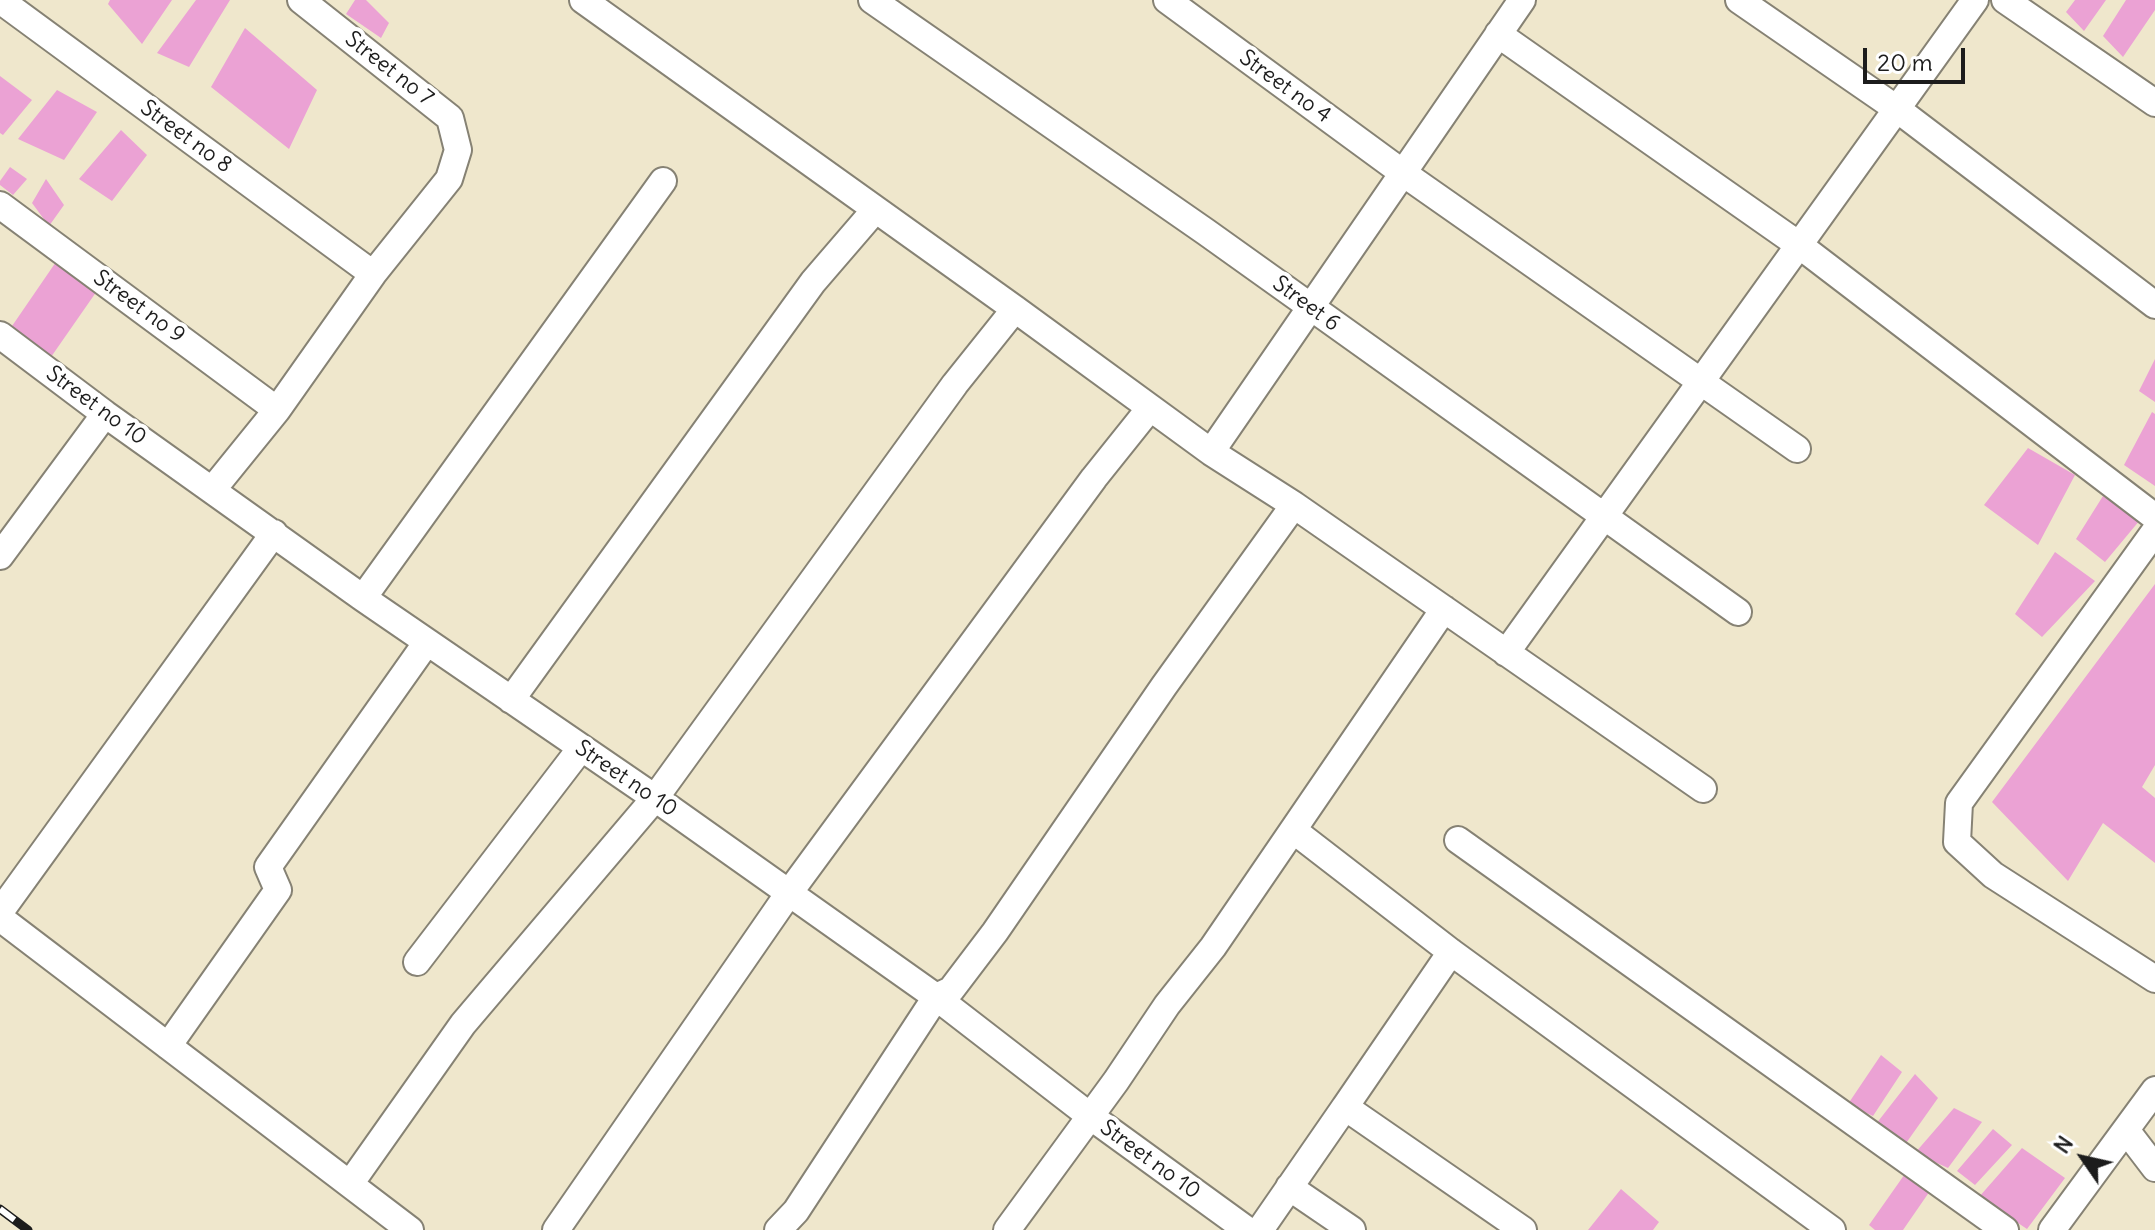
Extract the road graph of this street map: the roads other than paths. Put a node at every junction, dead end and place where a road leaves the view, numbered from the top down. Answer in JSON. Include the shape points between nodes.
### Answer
{"nodes":[{"id":1,"x":0,"y":0,"type":"edge"},
{"id":2,"x":301,"y":0,"type":"edge"},
{"id":3,"x":583,"y":0,"type":"edge"},
{"id":4,"x":872,"y":0,"type":"edge"},
{"id":5,"x":1167,"y":0,"type":"edge"},
{"id":6,"x":1522,"y":0,"type":"edge"},
{"id":7,"x":1739,"y":0,"type":"edge"},
{"id":8,"x":1975,"y":0,"type":"edge"},
{"id":9,"x":2005,"y":0,"type":"edge"},
{"id":10,"x":1498,"y":34,"type":"junction"},
{"id":11,"x":2155,"y":103,"type":"edge"},
{"id":12,"x":1897,"y":109,"type":"junction"},
{"id":13,"x":1403,"y":173,"type":"junction"},
{"id":14,"x":663,"y":181,"type":"dead end"},
{"id":15,"x":0,"y":205,"type":"edge"},
{"id":16,"x":875,"y":210,"type":"junction"},
{"id":17,"x":1799,"y":245,"type":"junction"},
{"id":18,"x":373,"y":274,"type":"junction"},
{"id":19,"x":2155,"y":305,"type":"edge"},
{"id":20,"x":1311,"y":307,"type":"junction"},
{"id":21,"x":1015,"y":309,"type":"junction"},
{"id":22,"x":0,"y":335,"type":"edge"},
{"id":23,"x":1701,"y":381,"type":"junction"},
{"id":24,"x":1150,"y":408,"type":"junction"},
{"id":25,"x":277,"y":410,"type":"junction"},
{"id":26,"x":105,"y":414,"type":"junction"},
{"id":27,"x":1797,"y":449,"type":"dead end"},
{"id":28,"x":1211,"y":452,"type":"junction"},
{"id":29,"x":213,"y":489,"type":"junction"},
{"id":30,"x":1294,"y":505,"type":"junction"},
{"id":31,"x":1604,"y":517,"type":"junction"},
{"id":32,"x":2155,"y":517,"type":"edge"},
{"id":33,"x":2155,"y":532,"type":"edge"},
{"id":34,"x":274,"y":533,"type":"junction"},
{"id":35,"x":0,"y":556,"type":"edge"},
{"id":36,"x":363,"y":598,"type":"junction"},
{"id":37,"x":1444,"y":609,"type":"junction"},
{"id":38,"x":1738,"y":612,"type":"dead end"},
{"id":39,"x":427,"y":642,"type":"junction"},
{"id":40,"x":1506,"y":653,"type":"junction"},
{"id":41,"x":511,"y":700,"type":"junction"},
{"id":42,"x":581,"y":748,"type":"junction"},
{"id":43,"x":1703,"y":789,"type":"dead end"},
{"id":44,"x":655,"y":798,"type":"junction"},
{"id":45,"x":1293,"y":830,"type":"junction"},
{"id":46,"x":1458,"y":840,"type":"dead end"},
{"id":47,"x":789,"y":893,"type":"junction"},
{"id":48,"x":0,"y":915,"type":"edge"},
{"id":49,"x":1451,"y":952,"type":"junction"},
{"id":50,"x":417,"y":962,"type":"dead end"},
{"id":51,"x":2155,"y":979,"type":"edge"},
{"id":52,"x":936,"y":997,"type":"junction"},
{"id":53,"x":168,"y":1046,"type":"junction"},
{"id":54,"x":2155,"y":1090,"type":"edge"},
{"id":55,"x":1345,"y":1107,"type":"junction"},
{"id":56,"x":1090,"y":1116,"type":"junction"},
{"id":57,"x":2126,"y":1130,"type":"junction"},
{"id":58,"x":2155,"y":1168,"type":"edge"},
{"id":59,"x":350,"y":1184,"type":"junction"},
{"id":60,"x":1289,"y":1187,"type":"junction"},
{"id":61,"x":410,"y":1230,"type":"edge"},
{"id":62,"x":556,"y":1230,"type":"edge"},
{"id":63,"x":778,"y":1230,"type":"edge"},
{"id":64,"x":1007,"y":1230,"type":"edge"},
{"id":65,"x":1247,"y":1230,"type":"edge"},
{"id":66,"x":1260,"y":1230,"type":"edge"},
{"id":67,"x":1352,"y":1230,"type":"edge"},
{"id":68,"x":1523,"y":1230,"type":"edge"},
{"id":69,"x":1832,"y":1230,"type":"edge"},
{"id":70,"x":2005,"y":1230,"type":"edge"},
{"id":71,"x":2052,"y":1230,"type":"edge"}],
"edges":[{"from":1,"to":18,"type":"street","name":"Street no 8"},
{"from":2,"to":18,"type":"street","name":"Street no 7","via":[[450,118],[458,150],[449,179]]},
{"from":3,"to":16,"type":"street"},
{"from":4,"to":20,"type":"street","name":"Street 6"},
{"from":5,"to":13,"type":"street","name":"Street no 4"},
{"from":6,"to":10,"type":"street"},
{"from":7,"to":12,"type":"street"},
{"from":8,"to":12,"type":"street"},
{"from":9,"to":11,"type":"street"},
{"from":10,"to":13,"type":"street"},
{"from":10,"to":17,"type":"street"},
{"from":12,"to":17,"type":"street"},
{"from":12,"to":19,"type":"street"},
{"from":13,"to":20,"type":"street"},
{"from":13,"to":23,"type":"street","name":"Street no 4"},
{"from":14,"to":36,"type":"street"},
{"from":15,"to":25,"type":"street","name":"Street no 9"},
{"from":16,"to":21,"type":"street"},
{"from":16,"to":41,"type":"street","via":[[813,282]]},
{"from":17,"to":23,"type":"street"},
{"from":17,"to":32,"type":"street"},
{"from":18,"to":25,"type":"street"},
{"from":20,"to":28,"type":"street"},
{"from":20,"to":31,"type":"street","name":"Street 6"},
{"from":21,"to":24,"type":"street"},
{"from":21,"to":44,"type":"street"},
{"from":22,"to":26,"type":"street","name":"Street no 10"},
{"from":23,"to":27,"type":"street","name":"Street no 4"},
{"from":23,"to":31,"type":"street"},
{"from":24,"to":28,"type":"street"},
{"from":24,"to":47,"type":"street"},
{"from":25,"to":29,"type":"street"},
{"from":26,"to":29,"type":"street","name":"Street no 10"},
{"from":26,"to":35,"type":"street"},
{"from":28,"to":30,"type":"street"},
{"from":29,"to":34,"type":"street","name":"Street no 10"},
{"from":30,"to":37,"type":"street"},
{"from":30,"to":52,"type":"street","via":[[995,932],[951,990]]},
{"from":31,"to":38,"type":"street","name":"Street 6"},
{"from":31,"to":40,"type":"street"},
{"from":33,"to":51,"type":"street","via":[[1959,803],[1957,842],[1993,875]]},
{"from":34,"to":36,"type":"street","name":"Street no 10"},
{"from":34,"to":48,"type":"street"},
{"from":36,"to":39,"type":"street","name":"Street no 10"},
{"from":37,"to":40,"type":"street"},
{"from":37,"to":45,"type":"street"},
{"from":39,"to":41,"type":"street","name":"Street no 10"},
{"from":39,"to":53,"type":"street","via":[[268,867],[278,890]]},
{"from":40,"to":43,"type":"street"},
{"from":41,"to":42,"type":"street","name":"Street no 10"},
{"from":42,"to":44,"type":"street","name":"Street no 10"},
{"from":42,"to":50,"type":"street"},
{"from":44,"to":47,"type":"street","name":"Street no 10"},
{"from":44,"to":59,"type":"street","via":[[463,1024]]},
{"from":45,"to":49,"type":"street"},
{"from":45,"to":56,"type":"street"},
{"from":46,"to":70,"type":"street"},
{"from":47,"to":52,"type":"street","name":"Street no 10"},
{"from":47,"to":62,"type":"street"},
{"from":48,"to":53,"type":"street"},
{"from":49,"to":55,"type":"street"},
{"from":49,"to":69,"type":"street"},
{"from":52,"to":56,"type":"street","name":"Street no 10"},
{"from":52,"to":63,"type":"street","via":[[796,1211]]},
{"from":53,"to":59,"type":"street"},
{"from":54,"to":57,"type":"street"},
{"from":55,"to":60,"type":"street"},
{"from":55,"to":68,"type":"street"},
{"from":56,"to":64,"type":"street"},
{"from":56,"to":65,"type":"street","name":"Street no 10"},
{"from":57,"to":58,"type":"street"},
{"from":57,"to":71,"type":"street"},
{"from":59,"to":61,"type":"street"},
{"from":60,"to":66,"type":"street"},
{"from":60,"to":67,"type":"street"}]}
